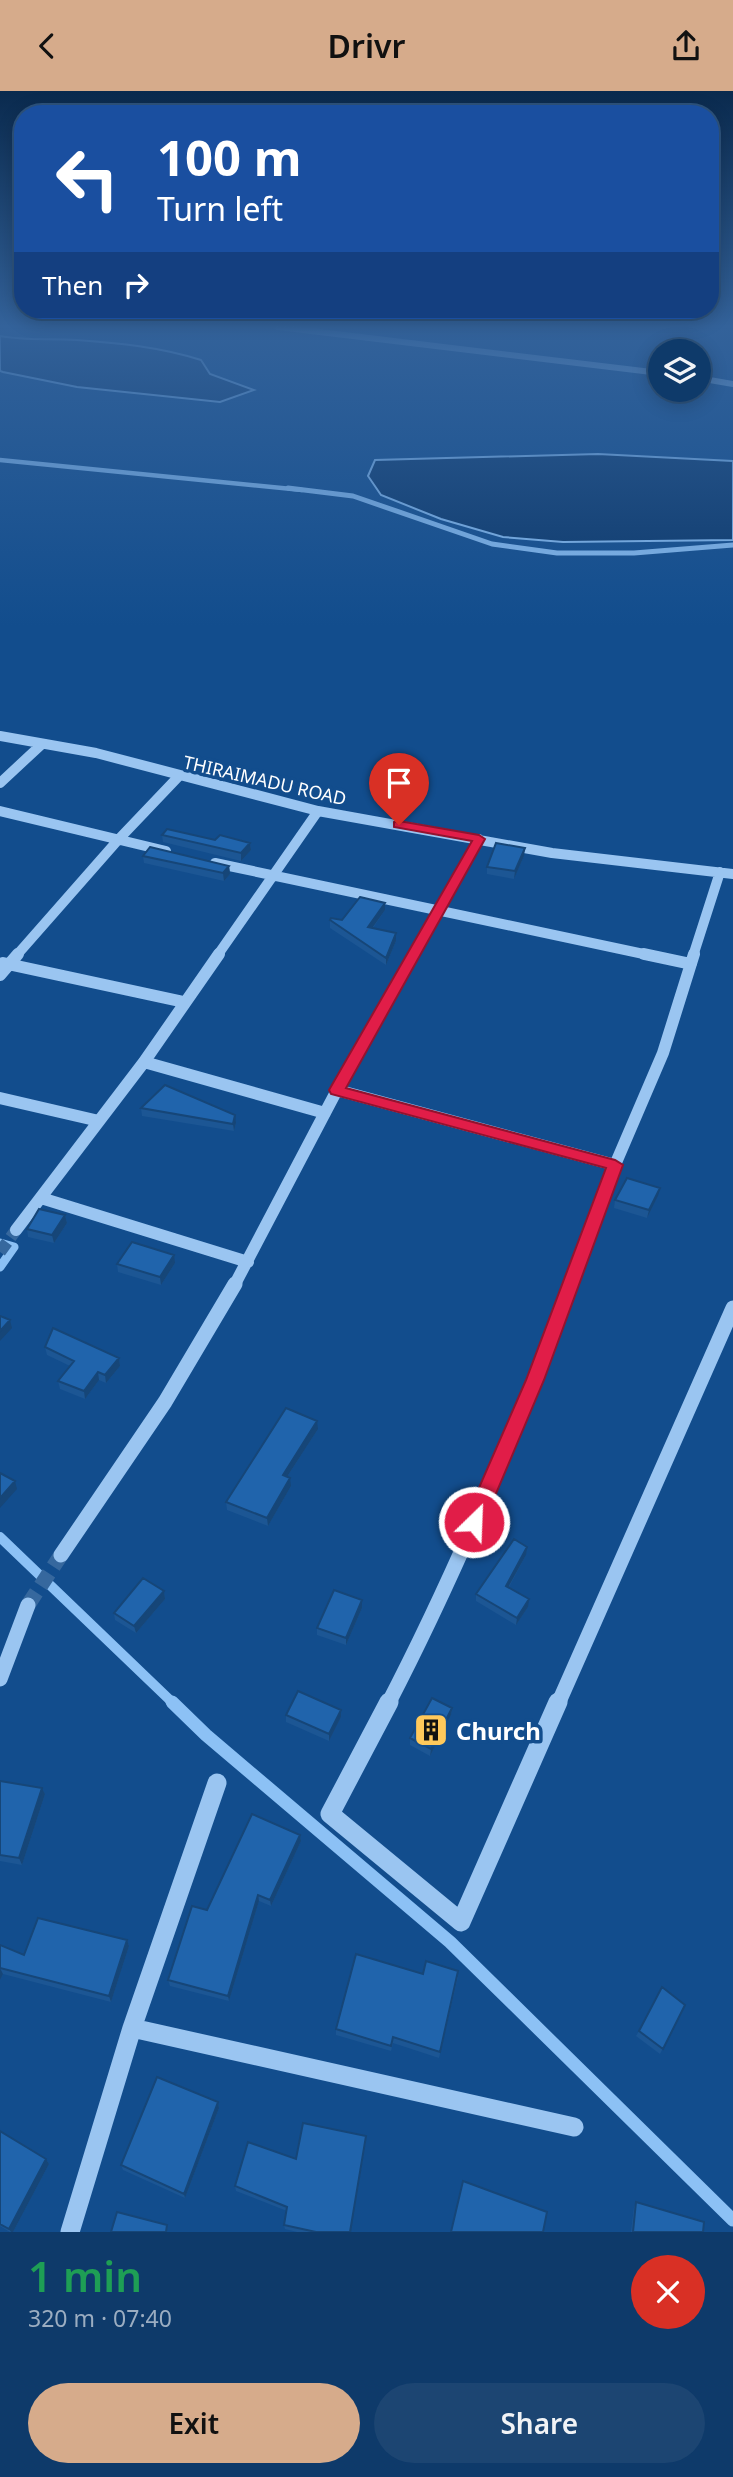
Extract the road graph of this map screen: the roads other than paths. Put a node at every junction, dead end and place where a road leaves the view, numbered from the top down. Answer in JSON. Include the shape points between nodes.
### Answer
{"nodes":[{"id":1,"x":0,"y":736,"type":"edge"},
{"id":2,"x":42,"y":744,"type":"junction"},
{"id":3,"x":179,"y":776,"type":"junction"},
{"id":4,"x":0,"y":783,"type":"edge"},
{"id":5,"x":0,"y":811,"type":"edge"},
{"id":6,"x":318,"y":811,"type":"junction"},
{"id":7,"x":479,"y":839,"type":"junction"},
{"id":8,"x":118,"y":840,"type":"junction"},
{"id":9,"x":182,"y":855,"type":"edge"},
{"id":10,"x":208,"y":861,"type":"edge"},
{"id":11,"x":727,"y":873,"type":"edge"},
{"id":12,"x":272,"y":876,"type":"junction"},
{"id":13,"x":436,"y":912,"type":"junction"},
{"id":14,"x":5,"y":963,"type":"edge"},
{"id":15,"x":691,"y":964,"type":"junction"},
{"id":16,"x":0,"y":975,"type":"edge"},
{"id":17,"x":184,"y":1002,"type":"junction"},
{"id":18,"x":144,"y":1062,"type":"junction"},
{"id":19,"x":337,"y":1090,"type":"junction"},
{"id":20,"x":0,"y":1098,"type":"edge"},
{"id":21,"x":325,"y":1113,"type":"junction"},
{"id":22,"x":99,"y":1121,"type":"junction"},
{"id":23,"x":615,"y":1165,"type":"junction"},
{"id":24,"x":41,"y":1198,"type":"junction"},
{"id":25,"x":16,"y":1230,"type":"tunnel mouth"},
{"id":26,"x":248,"y":1262,"type":"junction"},
{"id":27,"x":733,"y":1308,"type":"edge"},
{"id":28,"x":728,"y":1335,"type":"edge"},
{"id":29,"x":61,"y":1555,"type":"tunnel mouth"},
{"id":30,"x":28,"y":1605,"type":"tunnel mouth"},
{"id":31,"x":0,"y":1679,"type":"edge"},
{"id":32,"x":216,"y":1783,"type":"dead end"},
{"id":33,"x":132,"y":2028,"type":"junction"},
{"id":34,"x":574,"y":2127,"type":"dead end"},
{"id":35,"x":69,"y":2232,"type":"edge"}],
"edges":[{"from":1,"to":2,"type":"street","name":"THIRAIMADU ROAD"},
{"from":2,"to":3,"type":"street","name":"THIRAIMADU ROAD","via":[[96,753]]},
{"from":2,"to":4,"type":"street"},
{"from":3,"to":6,"type":"street","name":"THIRAIMADU ROAD"},
{"from":3,"to":8,"type":"street"},
{"from":5,"to":8,"type":"street"},
{"from":6,"to":7,"type":"street","name":"THIRAIMADU ROAD"},
{"from":6,"to":12,"type":"street"},
{"from":7,"to":11,"type":"street","name":"THIRAIMADU ROAD","via":[[552,853]]},
{"from":7,"to":13,"type":"street"},
{"from":8,"to":9,"type":"street"},
{"from":8,"to":14,"type":"street"},
{"from":10,"to":12,"type":"street"},
{"from":11,"to":15,"type":"street"},
{"from":12,"to":13,"type":"street"},
{"from":12,"to":17,"type":"street"},
{"from":13,"to":15,"type":"street"},
{"from":13,"to":19,"type":"street"},
{"from":14,"to":16,"type":"street"},
{"from":14,"to":17,"type":"street"},
{"from":15,"to":23,"type":"street","via":[[663,1053]]},
{"from":17,"to":18,"type":"street"},
{"from":18,"to":21,"type":"street"},
{"from":18,"to":22,"type":"street"},
{"from":19,"to":21,"type":"street"},
{"from":19,"to":23,"type":"street"},
{"from":20,"to":22,"type":"street"},
{"from":21,"to":26,"type":"street"},
{"from":22,"to":24,"type":"street"},
{"from":23,"to":28,"type":"street","via":[[535,1380],[433,1617],[330,1814],[461,1922]]},
{"from":24,"to":25,"type":"street"},
{"from":24,"to":26,"type":"street"},
{"from":26,"to":29,"type":"street","via":[[165,1402]]},
{"from":27,"to":28,"type":"street"},
{"from":30,"to":31,"type":"street"},
{"from":32,"to":33,"type":"street"},
{"from":33,"to":34,"type":"street"},
{"from":33,"to":35,"type":"street"}]}
